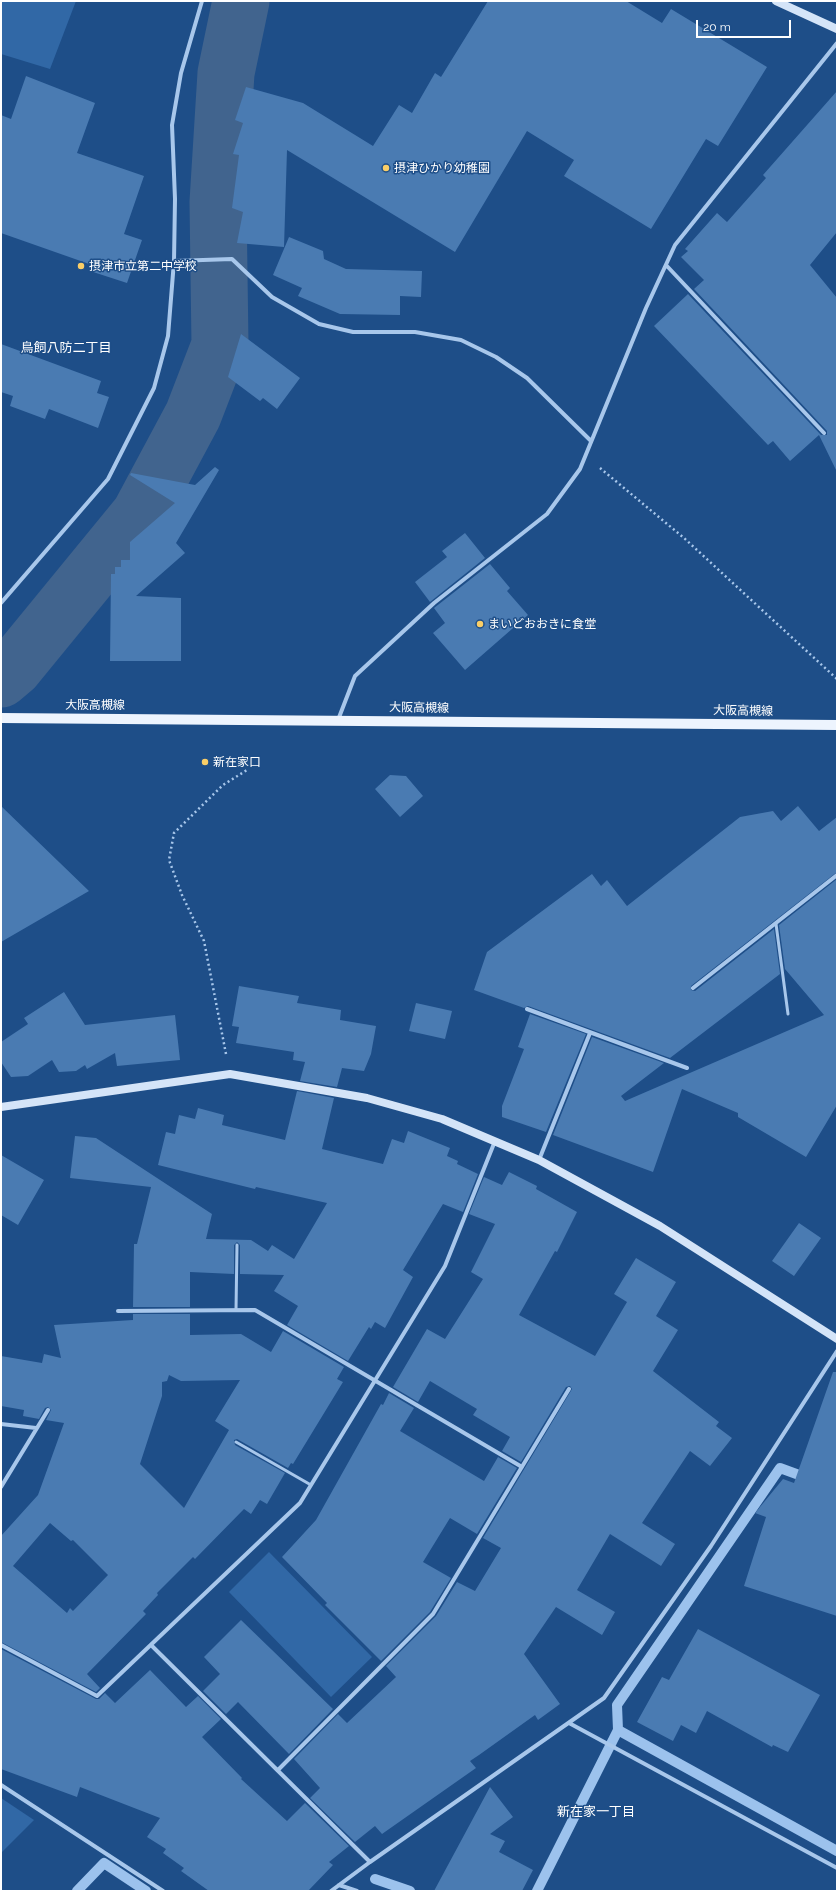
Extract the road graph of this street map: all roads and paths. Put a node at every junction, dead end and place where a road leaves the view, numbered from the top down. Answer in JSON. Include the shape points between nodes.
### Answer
{"nodes":[{"id":1,"x":202,"y":1,"type":"edge"},
{"id":2,"x":776,"y":1,"type":"edge"},
{"id":3,"x":837,"y":29,"type":"edge"},
{"id":4,"x":837,"y":43,"type":"edge"},
{"id":5,"x":174,"y":261,"type":"junction"},
{"id":6,"x":666,"y":265,"type":"junction"},
{"id":7,"x":824,"y":434,"type":"dead end"},
{"id":8,"x":591,"y":441,"type":"junction"},
{"id":9,"x":586,"y":455,"type":"junction"},
{"id":10,"x":1,"y":603,"type":"edge"},
{"id":11,"x":837,"y":679,"type":"edge"},
{"id":12,"x":1,"y":718,"type":"edge"},
{"id":13,"x":338,"y":720,"type":"junction"},
{"id":14,"x":837,"y":725,"type":"edge"},
{"id":15,"x":247,"y":770,"type":"dead end"},
{"id":16,"x":837,"y":875,"type":"edge"},
{"id":17,"x":776,"y":924,"type":"junction"},
{"id":18,"x":693,"y":988,"type":"dead end"},
{"id":19,"x":527,"y":1010,"type":"dead end"},
{"id":20,"x":788,"y":1014,"type":"dead end"},
{"id":21,"x":590,"y":1032,"type":"junction"},
{"id":22,"x":687,"y":1068,"type":"dead end"},
{"id":23,"x":230,"y":1074,"type":"junction"},
{"id":24,"x":1,"y":1106,"type":"edge"},
{"id":25,"x":495,"y":1141,"type":"junction"},
{"id":26,"x":539,"y":1160,"type":"junction"},
{"id":27,"x":237,"y":1245,"type":"dead end"},
{"id":28,"x":236,"y":1310,"type":"junction"},
{"id":29,"x":118,"y":1311,"type":"dead end"},
{"id":30,"x":837,"y":1339,"type":"edge"},
{"id":31,"x":837,"y":1351,"type":"edge"},
{"id":32,"x":377,"y":1380,"type":"junction"},
{"id":33,"x":569,"y":1389,"type":"dead end"},
{"id":34,"x":48,"y":1410,"type":"dead end"},
{"id":35,"x":1,"y":1424,"type":"edge"},
{"id":36,"x":36,"y":1428,"type":"junction"},
{"id":37,"x":236,"y":1442,"type":"dead end"},
{"id":38,"x":522,"y":1467,"type":"junction"},
{"id":39,"x":311,"y":1485,"type":"junction"},
{"id":40,"x":1,"y":1487,"type":"edge"},
{"id":41,"x":151,"y":1644,"type":"junction"},
{"id":42,"x":1,"y":1645,"type":"edge"},
{"id":43,"x":569,"y":1723,"type":"junction"},
{"id":44,"x":278,"y":1770,"type":"junction"},
{"id":45,"x":1,"y":1785,"type":"edge"},
{"id":46,"x":370,"y":1862,"type":"junction"},
{"id":47,"x":837,"y":1868,"type":"edge"},
{"id":48,"x":339,"y":1885,"type":"junction"},
{"id":49,"x":163,"y":1891,"type":"edge"},
{"id":50,"x":331,"y":1891,"type":"edge"},
{"id":51,"x":357,"y":1891,"type":"edge"}],
"edges":[{"from":1,"to":5,"type":"street","via":[[181,73],[172,125]]},
{"from":2,"to":3,"type":"street"},
{"from":4,"to":6,"type":"street","via":[[675,246]]},
{"from":5,"to":8,"type":"street","via":[[232,259],[272,296],[318,324],[353,332],[415,332],[462,340],[496,357],[527,378]]},
{"from":5,"to":10,"type":"street","via":[[168,336],[154,388],[108,479]]},
{"from":6,"to":7,"type":"street"},
{"from":6,"to":8,"type":"street"},
{"from":8,"to":9,"type":"street"},
{"from":9,"to":11,"type":"path","via":[[684,538]]},
{"from":9,"to":13,"type":"street","via":[[580,469],[547,514],[434,603],[355,676]]},
{"from":12,"to":13,"type":"main road","name":"大阪高槻線"},
{"from":13,"to":14,"type":"main road","name":"大阪高槻線"},
{"from":15,"to":23,"type":"path","via":[[223,785],[174,833],[169,860],[204,941]]},
{"from":16,"to":17,"type":"street"},
{"from":17,"to":18,"type":"street"},
{"from":17,"to":20,"type":"lane"},
{"from":19,"to":21,"type":"street"},
{"from":21,"to":22,"type":"street"},
{"from":21,"to":26,"type":"street"},
{"from":23,"to":24,"type":"street"},
{"from":23,"to":25,"type":"street","via":[[367,1098],[442,1119]]},
{"from":25,"to":26,"type":"street"},
{"from":25,"to":32,"type":"street","via":[[445,1266]]},
{"from":26,"to":30,"type":"street","via":[[660,1226]]},
{"from":27,"to":28,"type":"lane"},
{"from":28,"to":29,"type":"street"},
{"from":28,"to":32,"type":"street","via":[[255,1310]]},
{"from":31,"to":43,"type":"street","via":[[711,1546],[604,1698]]},
{"from":32,"to":38,"type":"street"},
{"from":32,"to":39,"type":"street"},
{"from":33,"to":38,"type":"street"},
{"from":34,"to":36,"type":"street"},
{"from":35,"to":36,"type":"street"},
{"from":36,"to":40,"type":"street"},
{"from":37,"to":39,"type":"lane"},
{"from":38,"to":44,"type":"street","via":[[433,1614]]},
{"from":39,"to":41,"type":"street","via":[[300,1503]]},
{"from":41,"to":42,"type":"street","via":[[97,1696]]},
{"from":41,"to":44,"type":"street"},
{"from":43,"to":46,"type":"street"},
{"from":43,"to":47,"type":"street"},
{"from":44,"to":46,"type":"street"},
{"from":45,"to":49,"type":"street"},
{"from":46,"to":48,"type":"street"},
{"from":48,"to":50,"type":"street"},
{"from":48,"to":51,"type":"street"}]}
